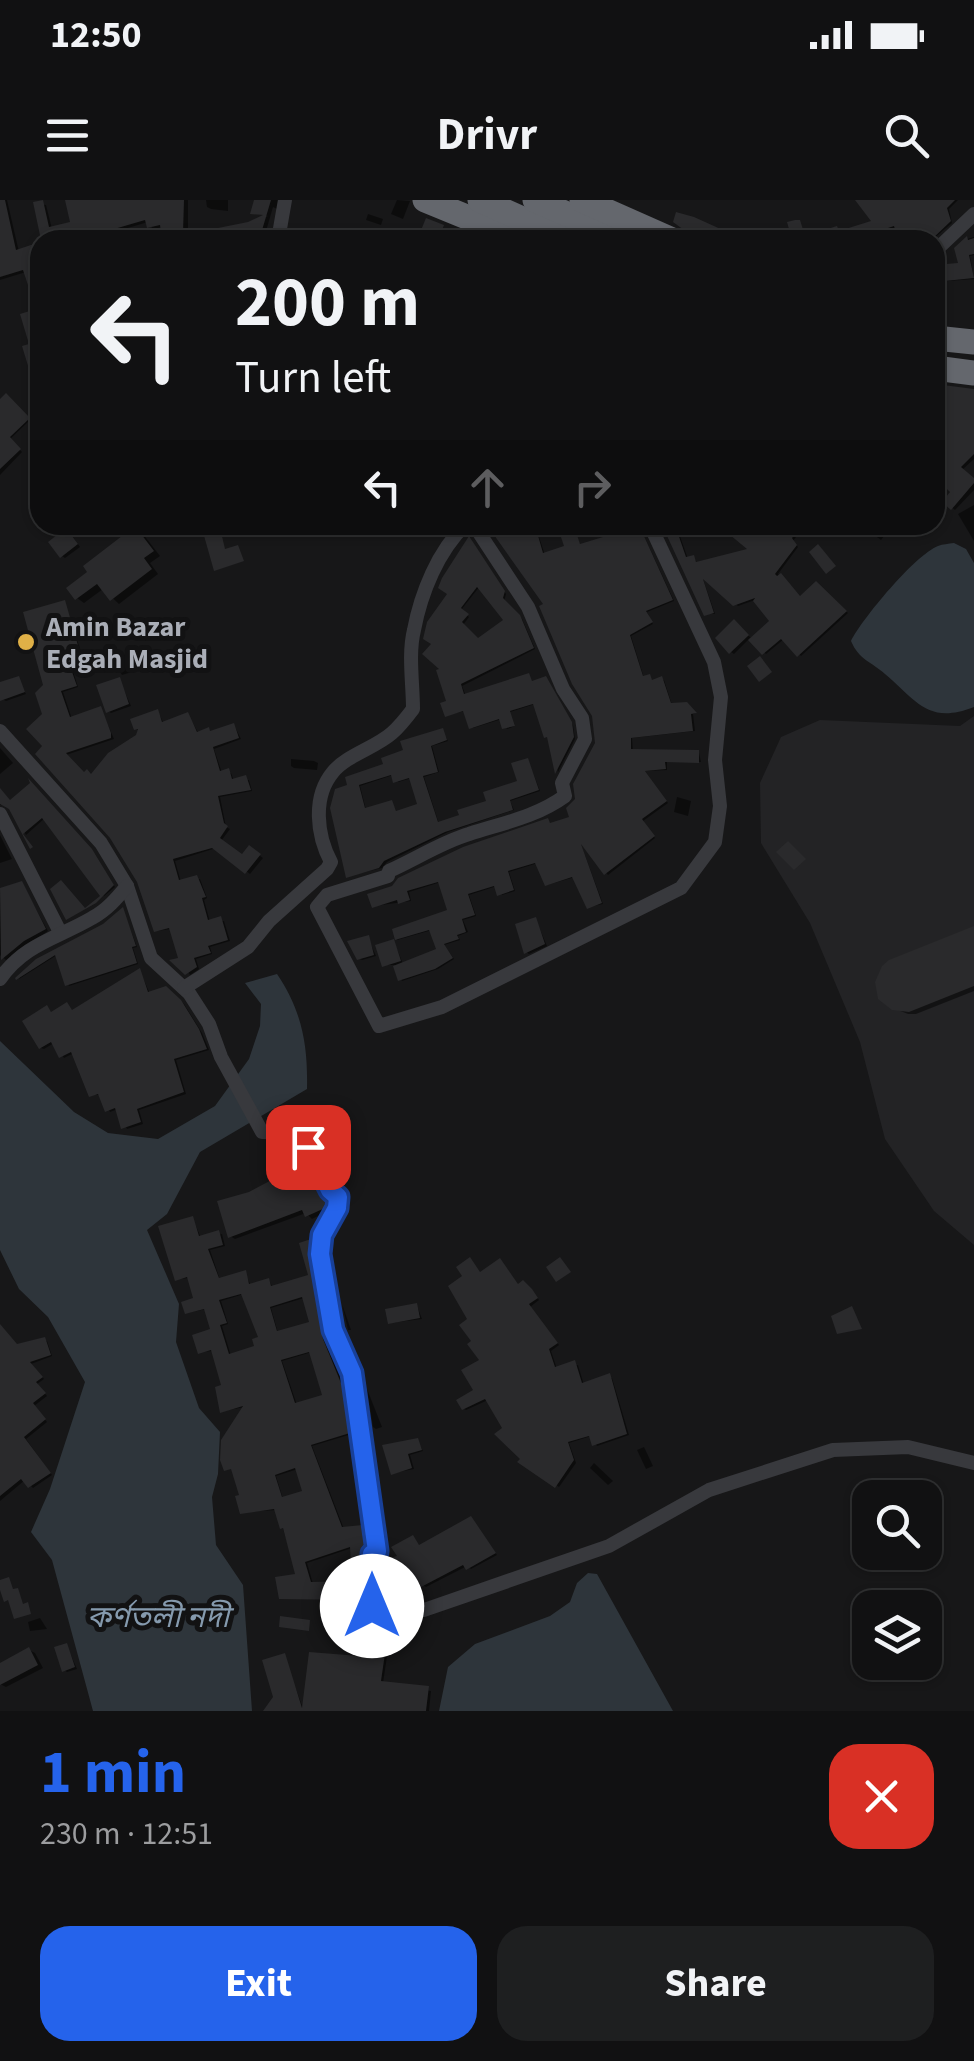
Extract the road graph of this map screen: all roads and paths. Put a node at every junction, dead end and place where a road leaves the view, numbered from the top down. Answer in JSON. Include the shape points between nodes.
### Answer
{"nodes":[{"id":1,"x":285,"y":200,"type":"edge"},
{"id":2,"x":425,"y":200,"type":"edge"},
{"id":3,"x":480,"y":200,"type":"edge"},
{"id":4,"x":534,"y":200,"type":"edge"},
{"id":5,"x":582,"y":200,"type":"edge"},
{"id":6,"x":974,"y":214,"type":"edge"},
{"id":7,"x":280,"y":230,"type":"edge"},
{"id":8,"x":498,"y":230,"type":"edge"},
{"id":9,"x":546,"y":230,"type":"edge"},
{"id":10,"x":603,"y":230,"type":"edge"},
{"id":11,"x":650,"y":230,"type":"edge"},
{"id":12,"x":945,"y":242,"type":"edge"},
{"id":13,"x":945,"y":339,"type":"edge"},
{"id":14,"x":974,"y":342,"type":"edge"},
{"id":15,"x":945,"y":369,"type":"edge"},
{"id":16,"x":974,"y":373,"type":"edge"},
{"id":17,"x":454,"y":535,"type":"edge"},
{"id":18,"x":481,"y":535,"type":"edge"},
{"id":19,"x":655,"y":535,"type":"edge"},
{"id":20,"x":0,"y":731,"type":"edge"},
{"id":21,"x":0,"y":814,"type":"edge"},
{"id":22,"x":128,"y":886,"type":"junction"},
{"id":23,"x":60,"y":932,"type":"junction"},
{"id":24,"x":0,"y":979,"type":"edge"},
{"id":25,"x":184,"y":988,"type":"junction"},
{"id":26,"x":974,"y":1463,"type":"edge"}],
"edges":[{"from":1,"to":7,"type":"street"},
{"from":2,"to":8,"type":"highway"},
{"from":3,"to":9,"type":"highway"},
{"from":4,"to":10,"type":"highway"},
{"from":5,"to":11,"type":"highway"},
{"from":6,"to":12,"type":"street"},
{"from":13,"to":14,"type":"highway"},
{"from":15,"to":16,"type":"highway"},
{"from":17,"to":25,"type":"street","via":[[434,565],[413,631],[414,709],[392,734],[334,770],[321,794],[319,823],[331,862],[258,938]]},
{"from":18,"to":19,"type":"street","via":[[528,607],[582,718],[585,738],[562,783],[566,796],[550,807],[466,834],[388,876],[326,896],[317,907],[379,1026],[442,1007],[682,888],[715,842],[721,697],[714,662]]},
{"from":20,"to":22,"type":"street","via":[[101,843]]},
{"from":21,"to":23,"type":"street"},
{"from":22,"to":23,"type":"street","via":[[100,914]]},
{"from":22,"to":25,"type":"street","via":[[151,958]]},
{"from":23,"to":24,"type":"street","via":[[28,950]]},
{"from":25,"to":26,"type":"street","via":[[262,1132],[298,1133],[338,1197],[320,1254],[333,1330],[352,1373],[377,1551],[372,1606],[378,1614],[424,1610],[610,1546],[709,1490],[833,1450],[908,1447]]}]}
